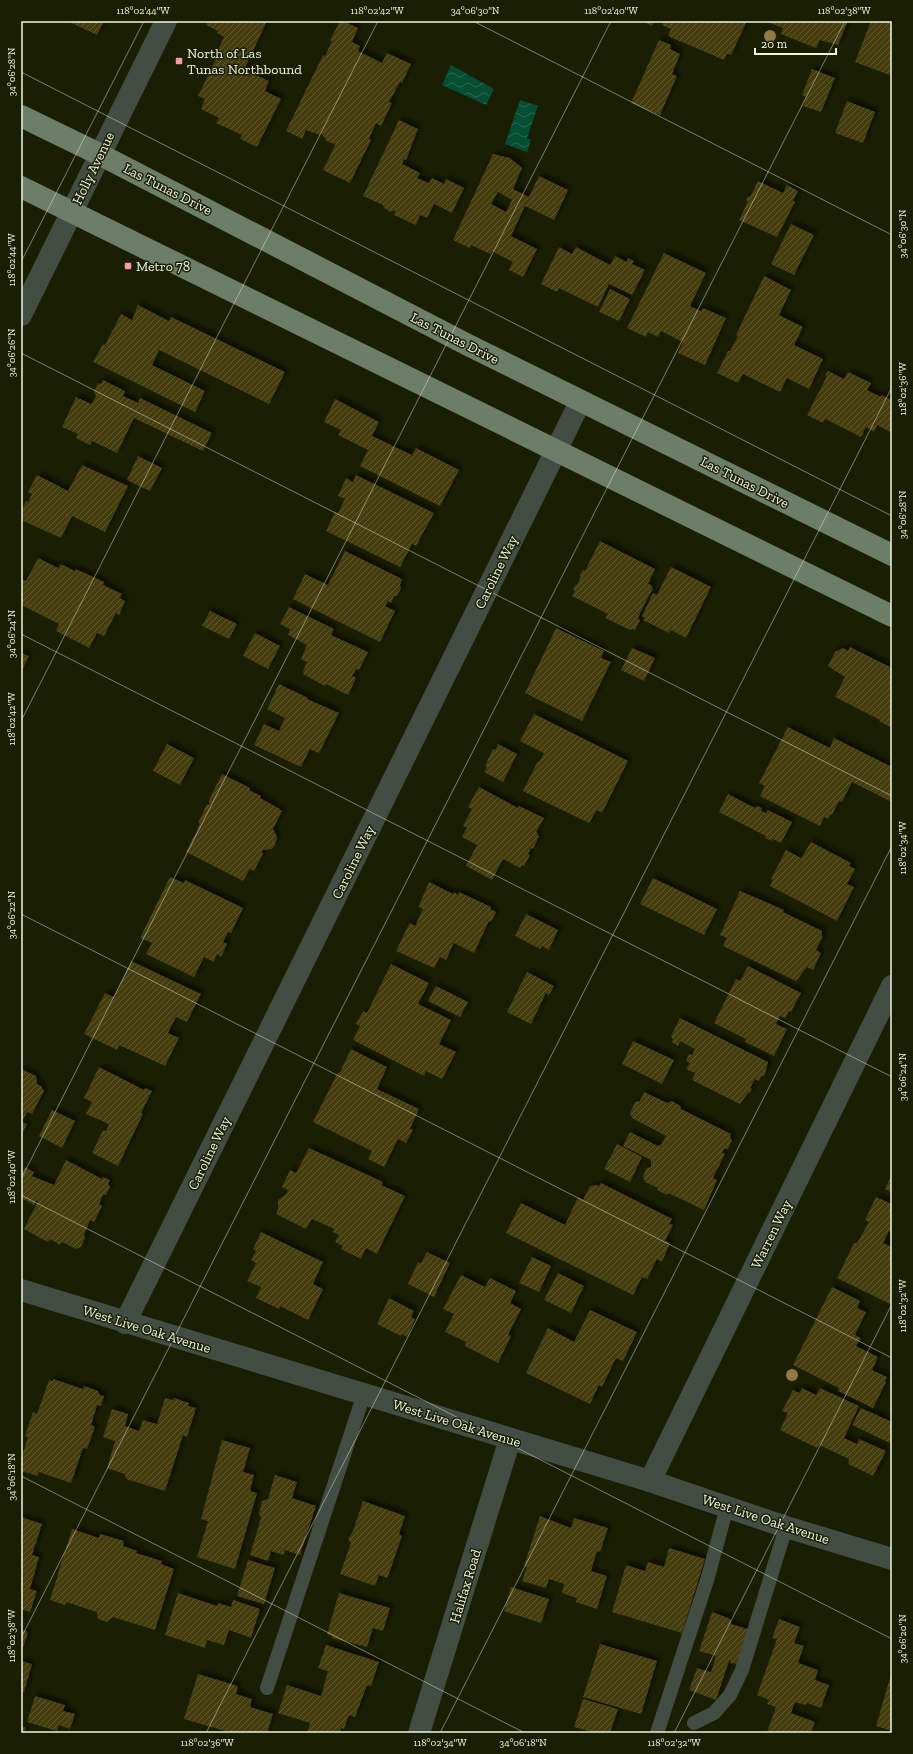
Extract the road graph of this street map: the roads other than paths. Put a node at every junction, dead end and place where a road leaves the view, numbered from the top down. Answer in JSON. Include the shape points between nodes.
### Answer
{"nodes":[{"id":1,"x":166,"y":21,"type":"edge"},
{"id":2,"x":21,"y":116,"type":"edge"},
{"id":3,"x":99,"y":154,"type":"junction"},
{"id":4,"x":21,"y":187,"type":"edge"},
{"id":5,"x":71,"y":213,"type":"junction"},
{"id":6,"x":21,"y":315,"type":"edge"},
{"id":7,"x":580,"y":402,"type":"junction"},
{"id":8,"x":556,"y":451,"type":"junction"},
{"id":9,"x":892,"y":556,"type":"edge"},
{"id":10,"x":892,"y":616,"type":"edge"},
{"id":11,"x":892,"y":986,"type":"edge"},
{"id":12,"x":21,"y":1290,"type":"edge"},
{"id":13,"x":125,"y":1323,"type":"junction"},
{"id":14,"x":364,"y":1394,"type":"junction"},
{"id":15,"x":510,"y":1439,"type":"junction"},
{"id":16,"x":650,"y":1481,"type":"junction"},
{"id":17,"x":727,"y":1507,"type":"junction"},
{"id":18,"x":786,"y":1527,"type":"junction"},
{"id":19,"x":892,"y":1559,"type":"edge"},
{"id":20,"x":267,"y":1688,"type":"dead end"},
{"id":21,"x":694,"y":1723,"type":"dead end"},
{"id":22,"x":419,"y":1733,"type":"edge"},
{"id":23,"x":657,"y":1733,"type":"edge"}],
"edges":[{"from":1,"to":3,"type":"street","name":"Holly Avenue"},
{"from":2,"to":3,"type":"main road","name":"Las Tunas Drive"},
{"from":3,"to":5,"type":"street","name":"Holly Avenue"},
{"from":3,"to":7,"type":"main road","name":"Las Tunas Drive"},
{"from":4,"to":5,"type":"main road"},
{"from":5,"to":6,"type":"street","name":"Holly Avenue"},
{"from":5,"to":8,"type":"main road"},
{"from":7,"to":8,"type":"street","name":"Caroline Way"},
{"from":7,"to":9,"type":"main road","name":"Las Tunas Drive"},
{"from":8,"to":10,"type":"main road"},
{"from":8,"to":13,"type":"street","name":"Caroline Way"},
{"from":11,"to":16,"type":"street","name":"Warren Way"},
{"from":12,"to":13,"type":"street","name":"West Live Oak Avenue"},
{"from":13,"to":14,"type":"street","name":"West Live Oak Avenue"},
{"from":14,"to":15,"type":"street","name":"West Live Oak Avenue"},
{"from":14,"to":20,"type":"lane"},
{"from":15,"to":16,"type":"street","name":"West Live Oak Avenue"},
{"from":15,"to":22,"type":"street","name":"Halifax Road"},
{"from":16,"to":17,"type":"street","name":"West Live Oak Avenue"},
{"from":17,"to":18,"type":"street","name":"West Live Oak Avenue"},
{"from":17,"to":23,"type":"lane","via":[[708,1577]]},
{"from":18,"to":19,"type":"street","name":"West Live Oak Avenue"},
{"from":18,"to":21,"type":"lane","via":[[744,1664],[730,1695],[714,1713]]}]}
